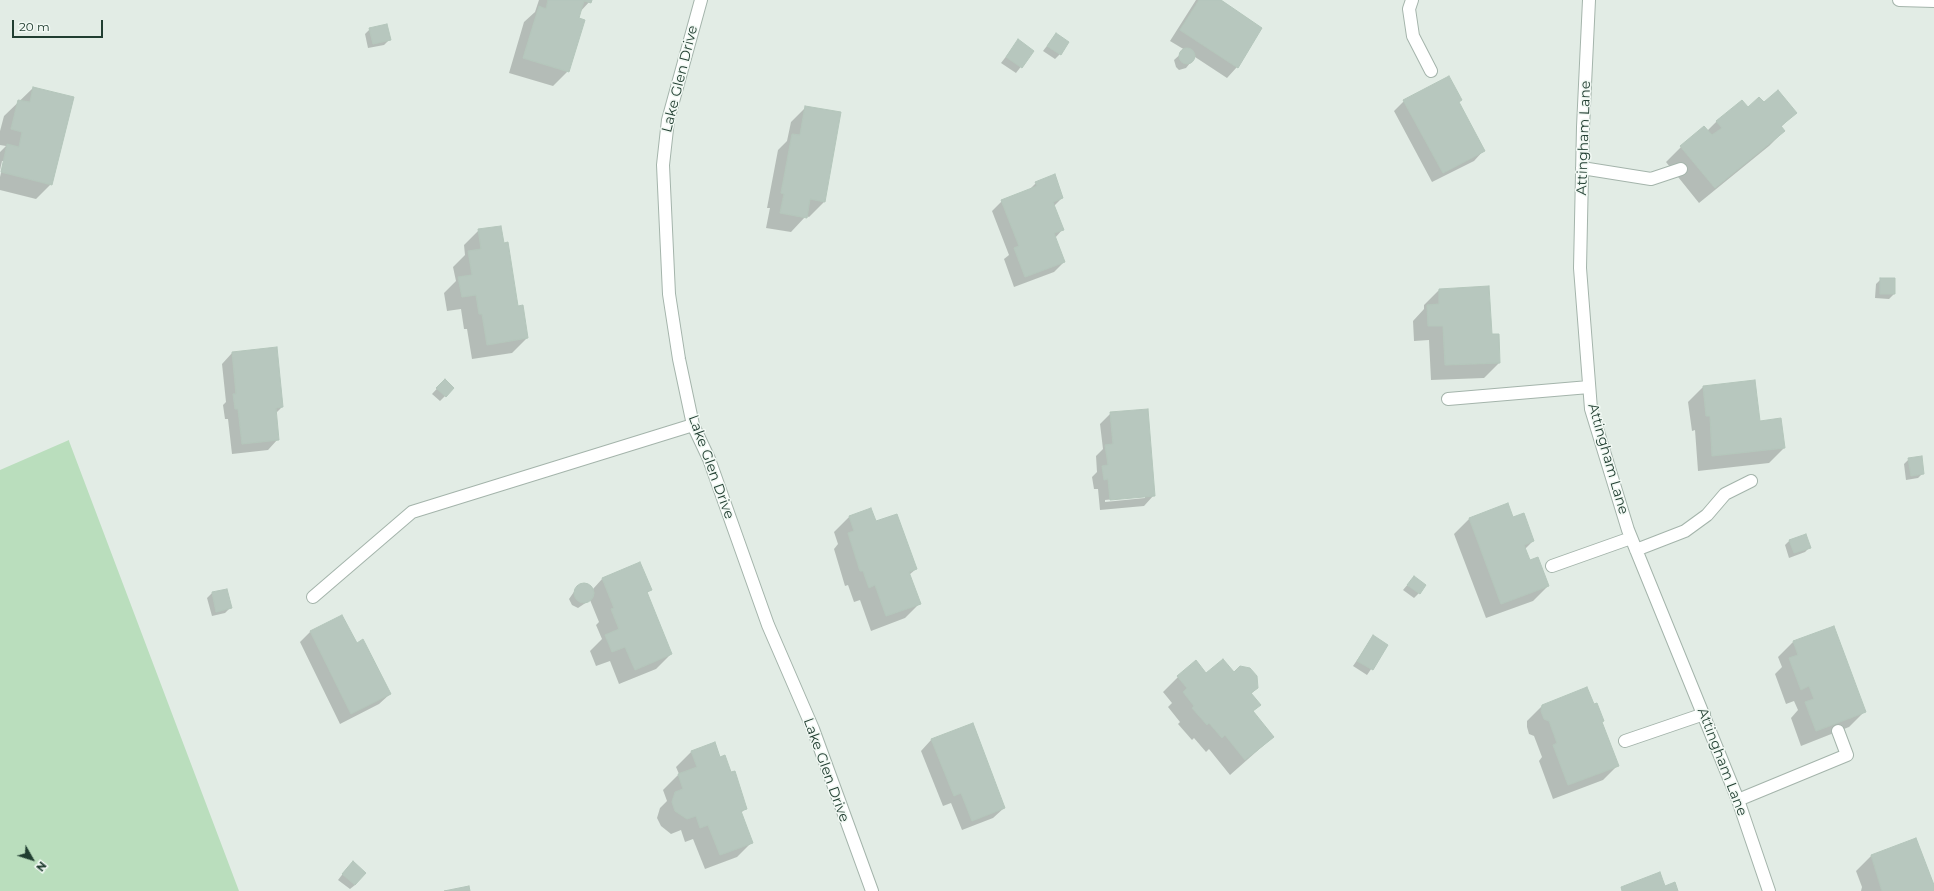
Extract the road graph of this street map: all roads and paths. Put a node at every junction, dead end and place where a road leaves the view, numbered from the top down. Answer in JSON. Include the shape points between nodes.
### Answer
{"nodes":[{"id":1,"x":701,"y":0,"type":"edge"},
{"id":2,"x":1412,"y":0,"type":"edge"},
{"id":3,"x":1589,"y":0,"type":"edge"},
{"id":4,"x":1899,"y":0,"type":"edge"},
{"id":5,"x":1934,"y":1,"type":"edge"},
{"id":6,"x":1431,"y":71,"type":"dead end"},
{"id":7,"x":1582,"y":168,"type":"junction"},
{"id":8,"x":1681,"y":169,"type":"dead end"},
{"id":9,"x":1589,"y":387,"type":"junction"},
{"id":10,"x":1448,"y":399,"type":"dead end"},
{"id":11,"x":693,"y":425,"type":"junction"},
{"id":12,"x":1751,"y":481,"type":"dead end"},
{"id":13,"x":1631,"y":538,"type":"junction"},
{"id":14,"x":1636,"y":550,"type":"junction"},
{"id":15,"x":1552,"y":566,"type":"dead end"},
{"id":16,"x":313,"y":597,"type":"dead end"},
{"id":17,"x":1704,"y":714,"type":"junction"},
{"id":18,"x":1838,"y":731,"type":"dead end"},
{"id":19,"x":1625,"y":741,"type":"dead end"},
{"id":20,"x":1738,"y":800,"type":"junction"},
{"id":21,"x":872,"y":891,"type":"edge"},
{"id":22,"x":1769,"y":891,"type":"edge"}],
"edges":[{"from":1,"to":11,"type":"street","name":"Lake Glen Drive","via":[[668,120],[663,165],[669,294]]},
{"from":2,"to":6,"type":"street","via":[[1410,9],[1413,36]]},
{"from":3,"to":7,"type":"street","name":"Attingham Lane"},
{"from":4,"to":5,"type":"street"},
{"from":7,"to":8,"type":"street","via":[[1651,179]]},
{"from":7,"to":9,"type":"street","name":"Attingham Lane","via":[[1580,268]]},
{"from":9,"to":10,"type":"street"},
{"from":9,"to":13,"type":"street","name":"Attingham Lane","via":[[1591,409],[1600,442]]},
{"from":11,"to":16,"type":"street","via":[[412,512]]},
{"from":11,"to":21,"type":"street","name":"Lake Glen Drive","via":[[708,458],[768,625],[813,729]]},
{"from":12,"to":14,"type":"street","via":[[1725,494],[1707,515],[1685,531]]},
{"from":13,"to":14,"type":"street","name":"Attingham Lane"},
{"from":13,"to":15,"type":"street"},
{"from":14,"to":17,"type":"street","name":"Attingham Lane"},
{"from":17,"to":19,"type":"street"},
{"from":17,"to":20,"type":"street","name":"Attingham Lane"},
{"from":18,"to":20,"type":"street","via":[[1848,755]]},
{"from":20,"to":22,"type":"street","name":"Attingham Lane"}]}
